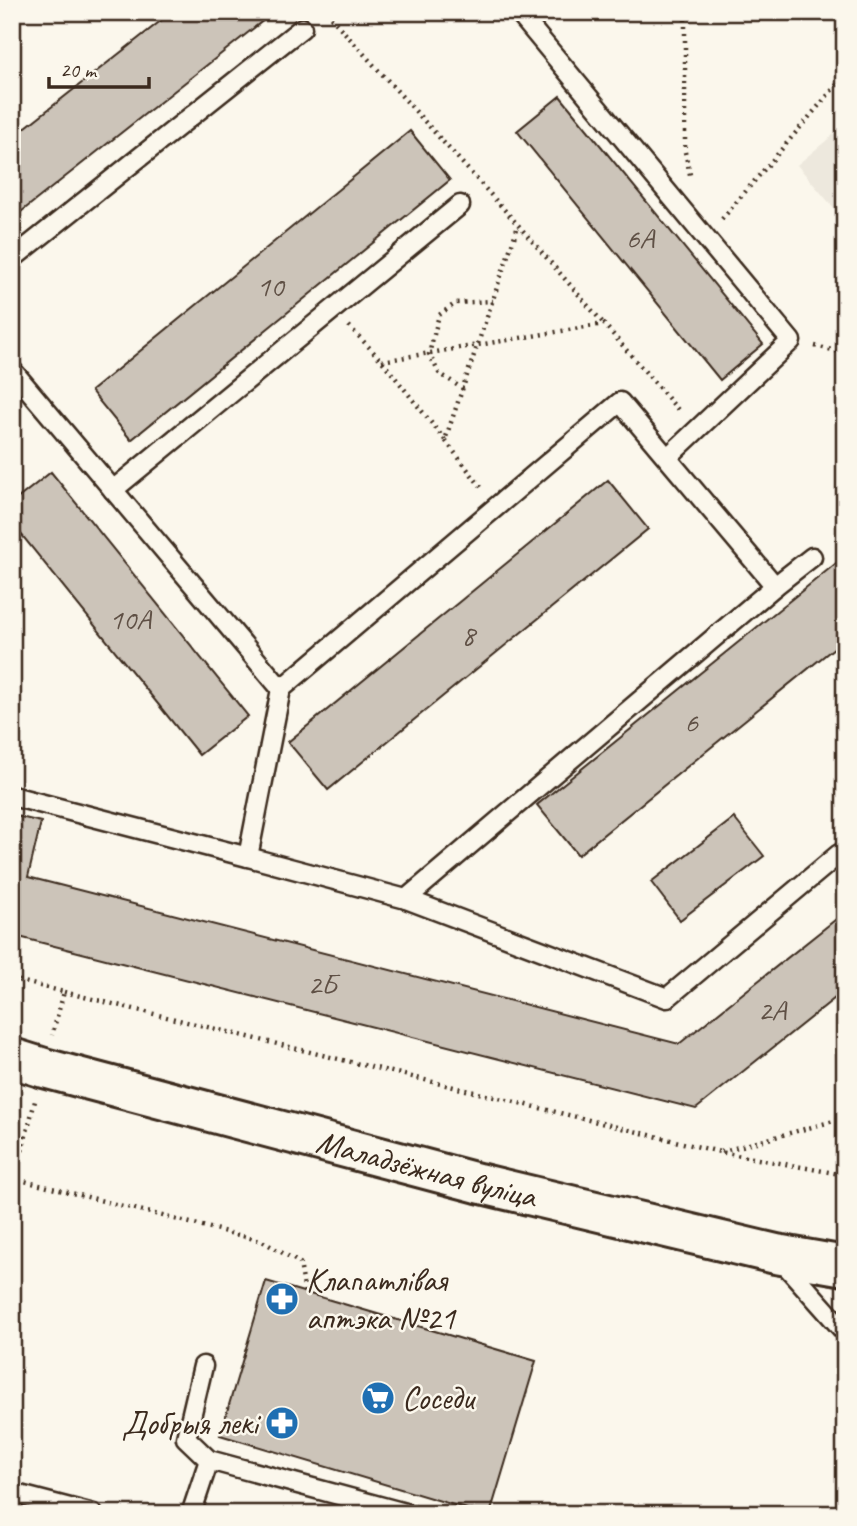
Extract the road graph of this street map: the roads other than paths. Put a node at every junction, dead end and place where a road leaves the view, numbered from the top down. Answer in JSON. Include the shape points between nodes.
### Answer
{"nodes":[{"id":1,"x":518,"y":12,"type":"edge"},
{"id":2,"x":302,"y":28,"type":"dead end"},
{"id":3,"x":460,"y":205,"type":"dead end"},
{"id":4,"x":12,"y":259,"type":"edge"},
{"id":5,"x":12,"y":370,"type":"edge"},
{"id":6,"x":668,"y":457,"type":"junction"},
{"id":7,"x":113,"y":490,"type":"junction"},
{"id":8,"x":812,"y":557,"type":"dead end"},
{"id":9,"x":775,"y":586,"type":"junction"},
{"id":10,"x":281,"y":689,"type":"junction"},
{"id":11,"x":12,"y":796,"type":"edge"},
{"id":12,"x":839,"y":854,"type":"dead end"},
{"id":13,"x":248,"y":856,"type":"junction"},
{"id":14,"x":406,"y":899,"type":"junction"},
{"id":15,"x":12,"y":1058,"type":"edge"},
{"id":16,"x":776,"y":1254,"type":"junction"},
{"id":17,"x":845,"y":1266,"type":"edge"},
{"id":18,"x":845,"y":1332,"type":"edge"},
{"id":19,"x":203,"y":1366,"type":"dead end"},
{"id":20,"x":209,"y":1460,"type":"junction"},
{"id":21,"x":12,"y":1493,"type":"edge"},
{"id":22,"x":93,"y":1514,"type":"edge"},
{"id":23,"x":191,"y":1514,"type":"edge"},
{"id":24,"x":409,"y":1514,"type":"edge"}],
"edges":[{"from":1,"to":6,"type":"lane","via":[[791,341]]},
{"from":2,"to":4,"type":"lane"},
{"from":3,"to":7,"type":"lane"},
{"from":5,"to":7,"type":"lane"},
{"from":6,"to":9,"type":"lane"},
{"from":6,"to":10,"type":"lane","via":[[620,402]]},
{"from":7,"to":10,"type":"lane"},
{"from":8,"to":9,"type":"lane"},
{"from":9,"to":14,"type":"lane"},
{"from":10,"to":13,"type":"lane"},
{"from":11,"to":13,"type":"lane"},
{"from":12,"to":14,"type":"lane","via":[[667,998]]},
{"from":13,"to":14,"type":"lane"},
{"from":15,"to":16,"type":"street","name":"Маладзёжная вуліца","via":[[478,1183]]},
{"from":16,"to":17,"type":"street","name":"Маладзёжная вуліца"},
{"from":16,"to":18,"type":"lane"},
{"from":19,"to":20,"type":"lane","via":[[186,1438]]},
{"from":20,"to":23,"type":"lane"},
{"from":20,"to":24,"type":"lane"},
{"from":21,"to":22,"type":"lane"}]}
